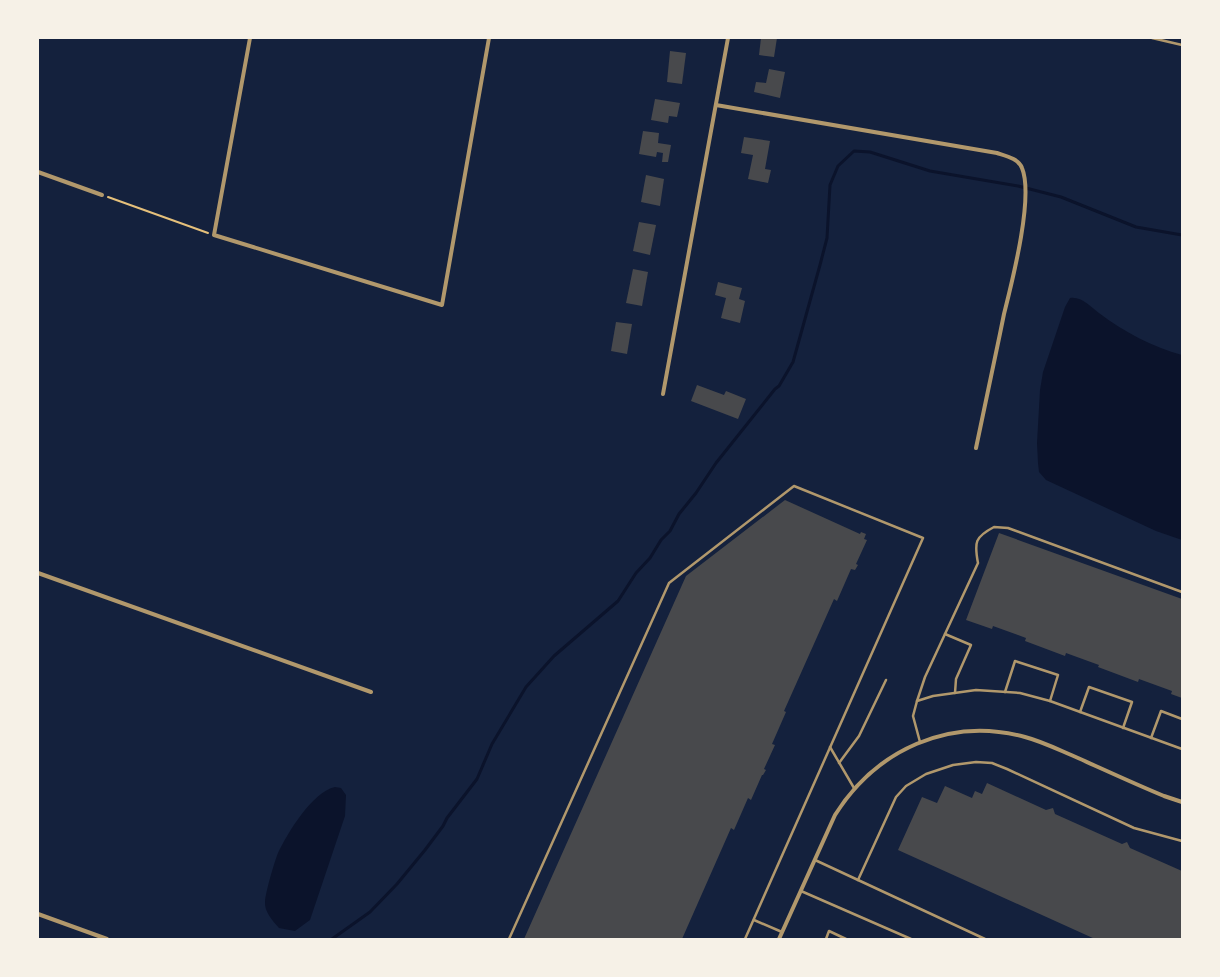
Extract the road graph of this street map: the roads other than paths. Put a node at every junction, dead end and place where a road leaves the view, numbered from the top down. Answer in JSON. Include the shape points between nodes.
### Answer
{"nodes":[{"id":1,"x":250,"y":38,"type":"edge"},
{"id":2,"x":489,"y":38,"type":"edge"},
{"id":3,"x":728,"y":38,"type":"edge"},
{"id":4,"x":1152,"y":38,"type":"edge"},
{"id":5,"x":1182,"y":45,"type":"edge"},
{"id":6,"x":716,"y":105,"type":"junction"},
{"id":7,"x":38,"y":172,"type":"edge"},
{"id":8,"x":102,"y":195,"type":"road end"},
{"id":9,"x":664,"y":394,"type":"dead end"},
{"id":10,"x":976,"y":448,"type":"dead end"},
{"id":11,"x":38,"y":573,"type":"edge"},
{"id":12,"x":1182,"y":592,"type":"edge"},
{"id":13,"x":945,"y":634,"type":"junction"},
{"id":14,"x":886,"y":680,"type":"dead end"},
{"id":15,"x":371,"y":692,"type":"dead end"},
{"id":16,"x":1006,"y":692,"type":"junction"},
{"id":17,"x":956,"y":693,"type":"junction"},
{"id":18,"x":917,"y":701,"type":"junction"},
{"id":19,"x":1050,"y":701,"type":"junction"},
{"id":20,"x":1080,"y":712,"type":"junction"},
{"id":21,"x":1182,"y":719,"type":"edge"},
{"id":22,"x":1123,"y":728,"type":"junction"},
{"id":23,"x":1151,"y":738,"type":"junction"},
{"id":24,"x":920,"y":742,"type":"junction"},
{"id":25,"x":830,"y":747,"type":"junction"},
{"id":26,"x":1182,"y":749,"type":"edge"},
{"id":27,"x":839,"y":763,"type":"junction"},
{"id":28,"x":854,"y":788,"type":"junction"},
{"id":29,"x":1182,"y":802,"type":"edge"},
{"id":30,"x":1182,"y":841,"type":"edge"},
{"id":31,"x":815,"y":860,"type":"junction"},
{"id":32,"x":858,"y":880,"type":"junction"},
{"id":33,"x":801,"y":891,"type":"junction"},
{"id":34,"x":38,"y":914,"type":"edge"},
{"id":35,"x":754,"y":920,"type":"junction"},
{"id":36,"x":782,"y":932,"type":"junction"},
{"id":37,"x":107,"y":939,"type":"edge"},
{"id":38,"x":508,"y":939,"type":"edge"},
{"id":39,"x":745,"y":939,"type":"edge"},
{"id":40,"x":779,"y":939,"type":"edge"},
{"id":41,"x":826,"y":939,"type":"edge"},
{"id":42,"x":846,"y":939,"type":"edge"},
{"id":43,"x":911,"y":939,"type":"edge"},
{"id":44,"x":985,"y":939,"type":"edge"}],
"edges":[{"from":1,"to":2,"type":"street","via":[[214,235],[442,305]]},
{"from":3,"to":6,"type":"street"},
{"from":4,"to":5,"type":"lane"},
{"from":6,"to":9,"type":"street"},
{"from":6,"to":10,"type":"street","via":[[997,153],[1022,166],[1026,194],[1018,254]]},
{"from":7,"to":8,"type":"street"},
{"from":11,"to":15,"type":"street"},
{"from":12,"to":13,"type":"lane","via":[[1008,528],[994,526],[979,536],[976,543],[978,563]]},
{"from":13,"to":17,"type":"lane","via":[[971,645],[956,679]]},
{"from":13,"to":18,"type":"lane"},
{"from":14,"to":27,"type":"lane","via":[[859,736]]},
{"from":16,"to":17,"type":"lane","via":[[976,690]]},
{"from":16,"to":19,"type":"lane"},
{"from":16,"to":19,"type":"lane","via":[[1015,661],[1058,675]]},
{"from":17,"to":18,"type":"lane"},
{"from":18,"to":24,"type":"lane","via":[[912,716]]},
{"from":19,"to":20,"type":"lane"},
{"from":20,"to":22,"type":"lane"},
{"from":20,"to":22,"type":"lane","via":[[1089,687],[1132,702]]},
{"from":21,"to":23,"type":"lane","via":[[1161,711]]},
{"from":22,"to":23,"type":"lane"},
{"from":23,"to":26,"type":"lane"},
{"from":24,"to":28,"type":"street","via":[[881,763]]},
{"from":24,"to":29,"type":"street","via":[[965,732],[1018,735]]},
{"from":25,"to":27,"type":"lane"},
{"from":25,"to":35,"type":"lane"},
{"from":25,"to":38,"type":"lane","via":[[923,538],[794,486],[669,584]]},
{"from":27,"to":28,"type":"lane"},
{"from":28,"to":31,"type":"street","via":[[835,815]]},
{"from":30,"to":32,"type":"lane","via":[[1134,828],[1007,769],[992,763],[976,762],[953,765],[926,774],[906,786],[896,797]]},
{"from":31,"to":32,"type":"lane"},
{"from":31,"to":33,"type":"street"},
{"from":32,"to":44,"type":"lane"},
{"from":33,"to":36,"type":"street"},
{"from":33,"to":43,"type":"lane"},
{"from":34,"to":37,"type":"street"},
{"from":35,"to":36,"type":"lane"},
{"from":35,"to":39,"type":"lane"},
{"from":36,"to":40,"type":"street"},
{"from":41,"to":42,"type":"lane","via":[[829,931]]}]}
